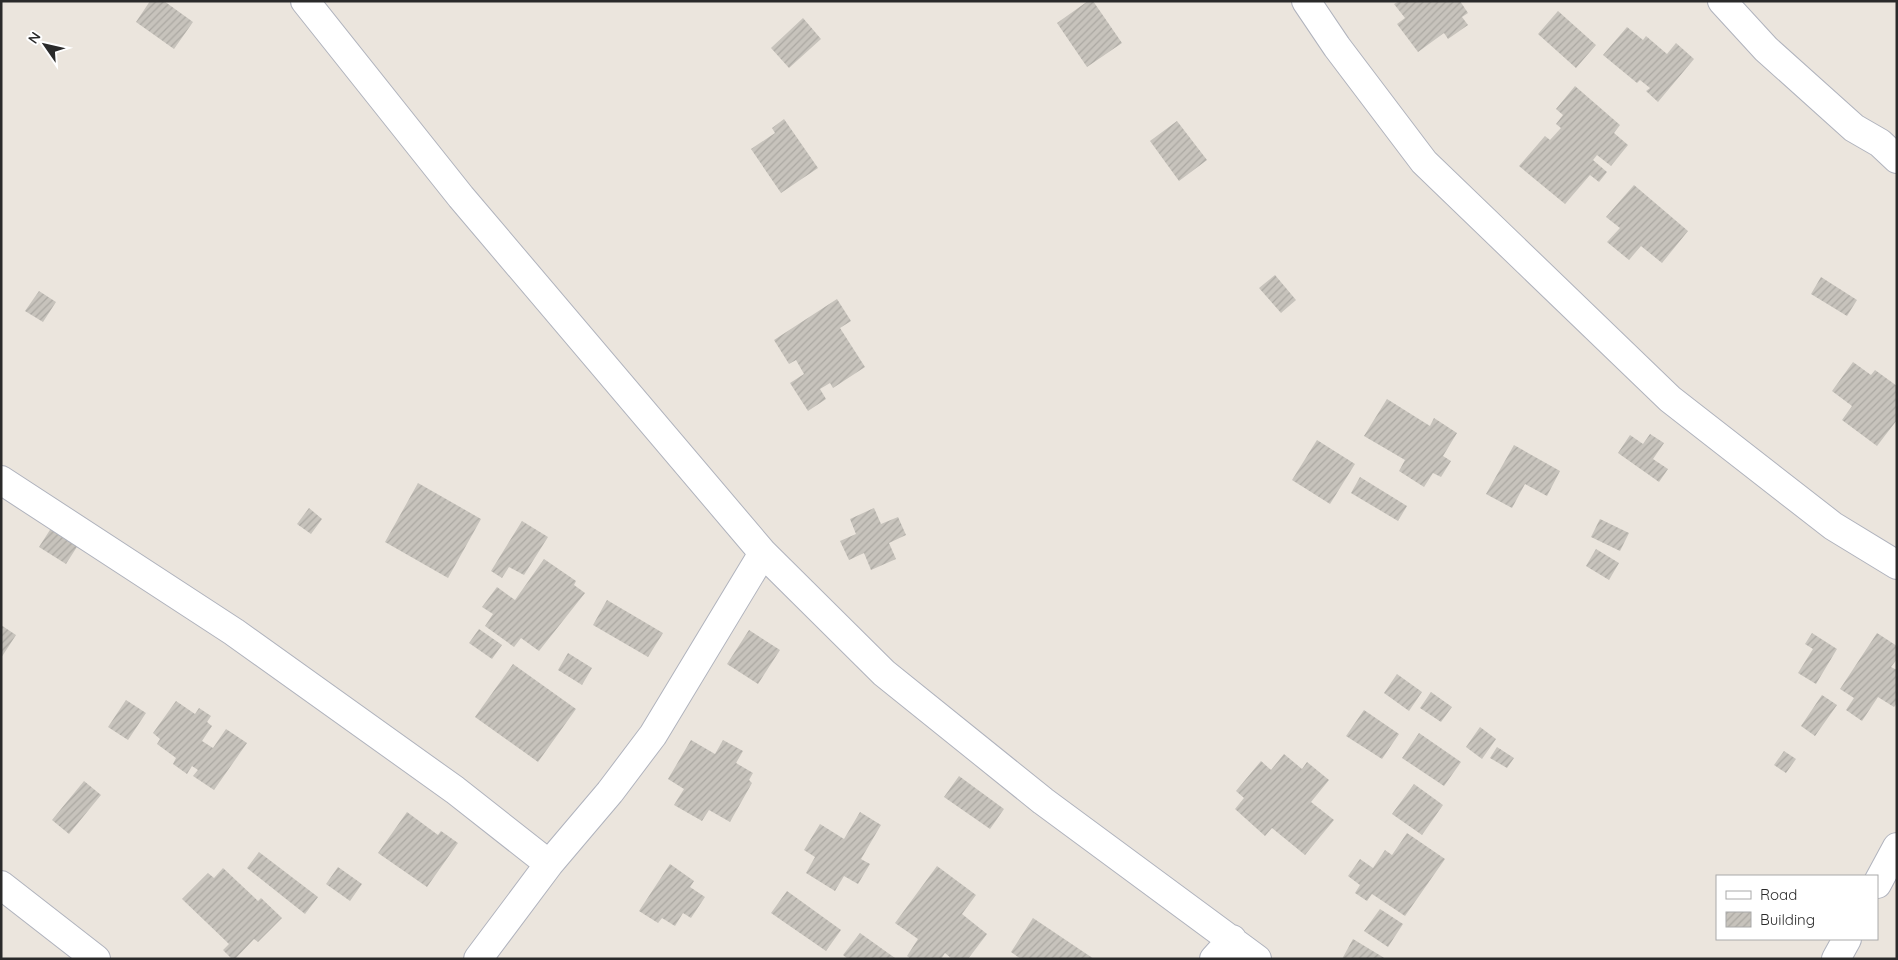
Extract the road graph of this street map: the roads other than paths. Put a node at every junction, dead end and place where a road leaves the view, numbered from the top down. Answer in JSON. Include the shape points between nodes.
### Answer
{"nodes":[{"id":1,"x":305,"y":1,"type":"edge"},
{"id":2,"x":1306,"y":1,"type":"edge"},
{"id":3,"x":1722,"y":1,"type":"edge"},
{"id":4,"x":1891,"y":146,"type":"edge"},
{"id":5,"x":1,"y":480,"type":"edge"},
{"id":6,"x":763,"y":553,"type":"junction"},
{"id":7,"x":1897,"y":565,"type":"edge"},
{"id":8,"x":1897,"y":847,"type":"edge"},
{"id":9,"x":549,"y":864,"type":"junction"},
{"id":10,"x":1878,"y":882,"type":"edge"},
{"id":11,"x":1,"y":885,"type":"edge"},
{"id":12,"x":1846,"y":940,"type":"edge"},
{"id":13,"x":1223,"y":949,"type":"edge"},
{"id":14,"x":96,"y":959,"type":"edge"},
{"id":15,"x":478,"y":959,"type":"edge"},
{"id":16,"x":1257,"y":959,"type":"edge"},
{"id":17,"x":1836,"y":959,"type":"edge"}],
"edges":[{"from":1,"to":6,"type":"street","via":[[461,197]]},
{"from":2,"to":7,"type":"street","via":[[1424,162],[1649,379],[1670,399],[1833,526]]},
{"from":3,"to":4,"type":"street","via":[[1766,49],[1854,128]]},
{"from":5,"to":9,"type":"street","via":[[234,632],[455,790]]},
{"from":6,"to":9,"type":"street","via":[[653,735]]},
{"from":6,"to":13,"type":"street","via":[[884,673]]},
{"from":8,"to":10,"type":"street"},
{"from":9,"to":15,"type":"street"},
{"from":11,"to":14,"type":"street"},
{"from":12,"to":17,"type":"street"},
{"from":13,"to":16,"type":"street"}]}
